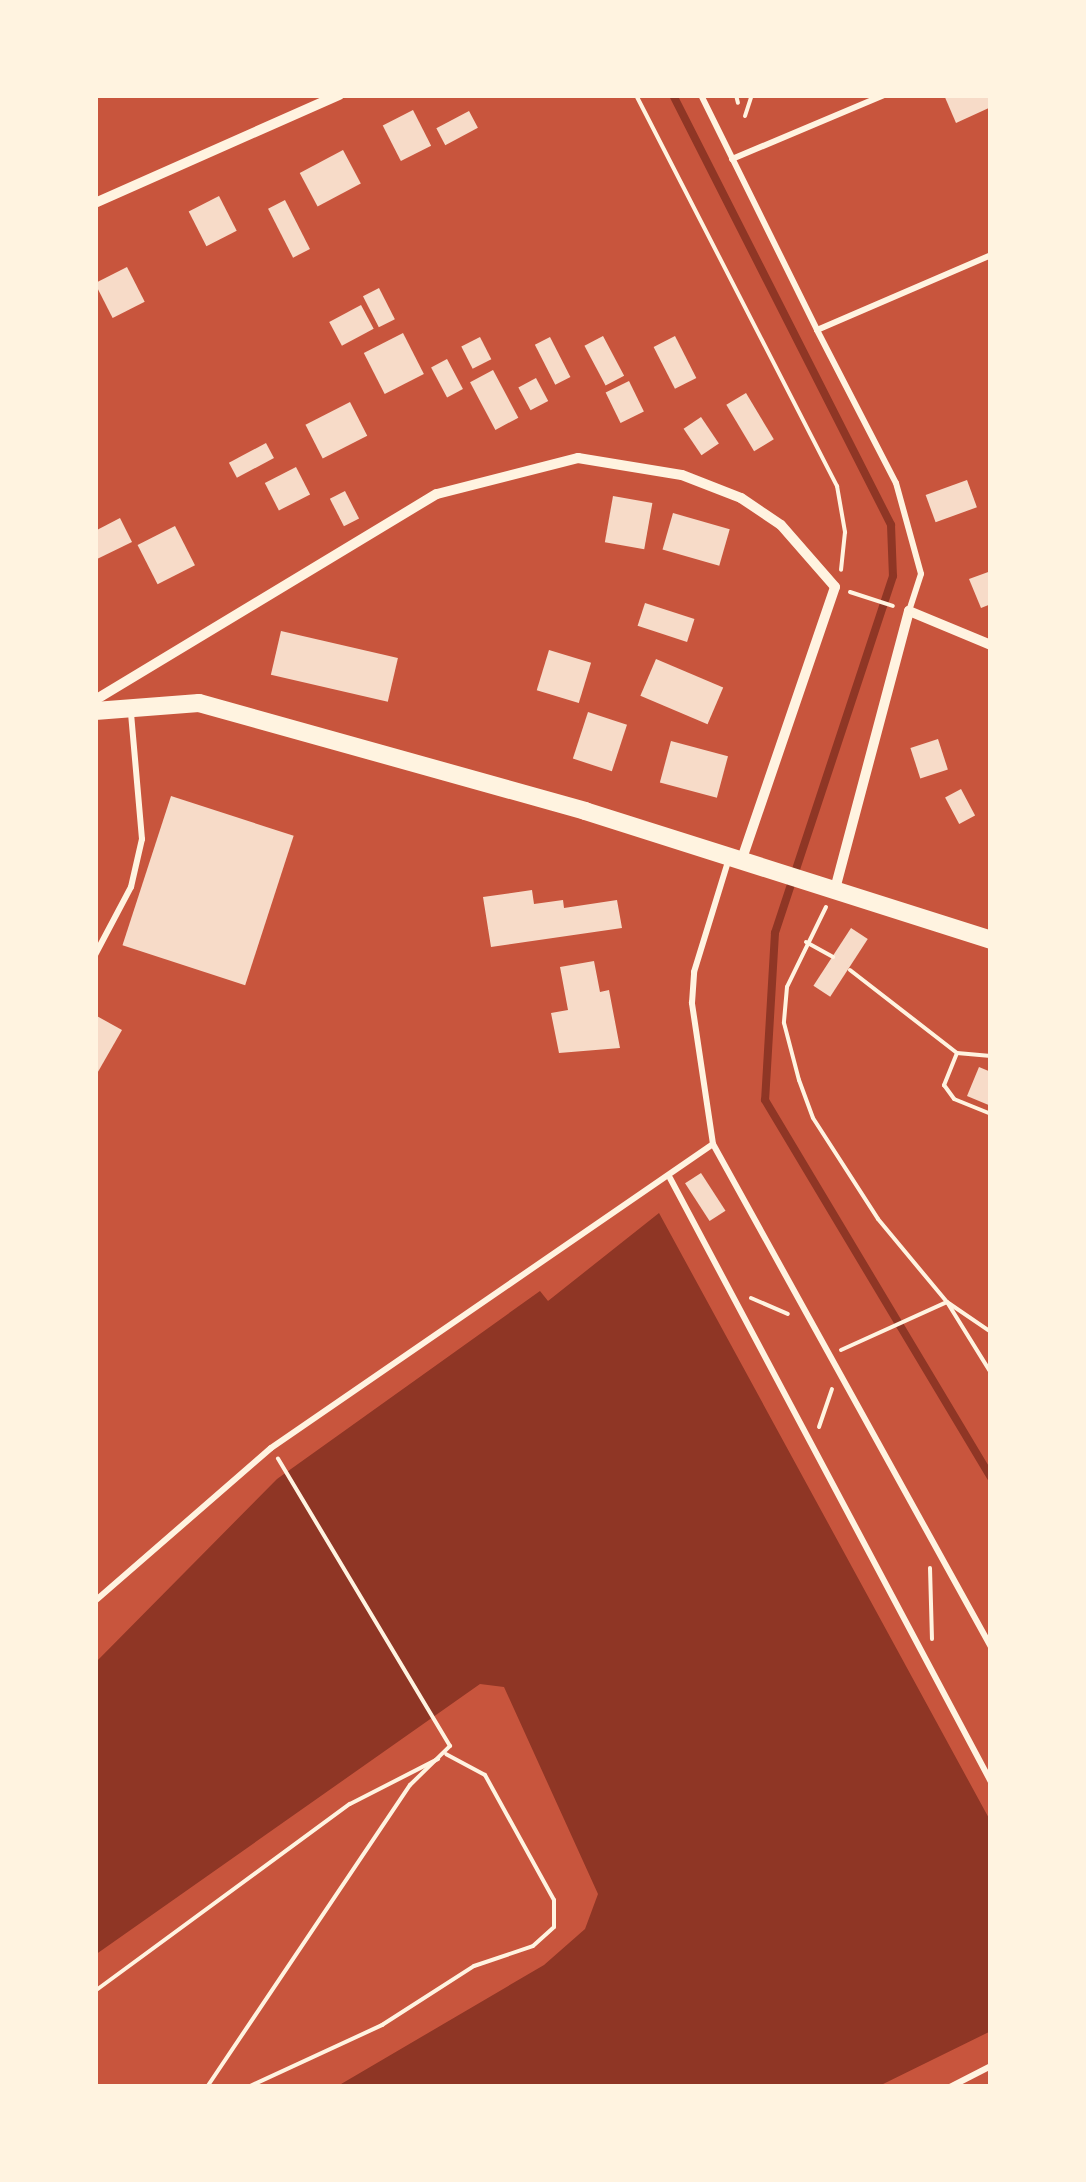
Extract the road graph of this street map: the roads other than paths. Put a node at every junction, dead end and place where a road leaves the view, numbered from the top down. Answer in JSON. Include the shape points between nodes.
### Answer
{"nodes":[{"id":1,"x":339,"y":95,"type":"edge"},
{"id":2,"x":701,"y":95,"type":"edge"},
{"id":3,"x":884,"y":95,"type":"edge"},
{"id":4,"x":732,"y":159,"type":"junction"},
{"id":5,"x":95,"y":203,"type":"edge"},
{"id":6,"x":991,"y":255,"type":"edge"},
{"id":7,"x":817,"y":330,"type":"junction"},
{"id":8,"x":909,"y":611,"type":"junction"},
{"id":9,"x":991,"y":645,"type":"edge"},
{"id":10,"x":95,"y":700,"type":"edge"},
{"id":11,"x":131,"y":709,"type":"junction"},
{"id":12,"x":95,"y":712,"type":"edge"},
{"id":13,"x":735,"y":860,"type":"junction"},
{"id":14,"x":835,"y":890,"type":"junction"},
{"id":15,"x":991,"y":940,"type":"edge"},
{"id":16,"x":95,"y":956,"type":"edge"},
{"id":17,"x":713,"y":1144,"type":"junction"},
{"id":18,"x":670,"y":1178,"type":"junction"},
{"id":19,"x":95,"y":1600,"type":"edge"},
{"id":20,"x":991,"y":1648,"type":"edge"},
{"id":21,"x":991,"y":1782,"type":"edge"},
{"id":22,"x":991,"y":2066,"type":"edge"},
{"id":23,"x":950,"y":2087,"type":"edge"}],
"edges":[{"from":1,"to":5,"type":"street"},
{"from":2,"to":4,"type":"lane"},
{"from":3,"to":4,"type":"lane"},
{"from":4,"to":7,"type":"lane"},
{"from":6,"to":7,"type":"lane"},
{"from":7,"to":8,"type":"lane","via":[[896,483],[921,574]]},
{"from":8,"to":9,"type":"street"},
{"from":8,"to":14,"type":"street"},
{"from":10,"to":13,"type":"street","via":[[436,494],[578,458],[682,475],[740,498],[810,552],[834,587]]},
{"from":11,"to":12,"type":"street"},
{"from":11,"to":13,"type":"street","via":[[198,703]]},
{"from":11,"to":16,"type":"lane","via":[[142,839],[130,887]]},
{"from":13,"to":14,"type":"street"},
{"from":13,"to":17,"type":"lane","via":[[694,972],[692,1003]]},
{"from":14,"to":15,"type":"street"},
{"from":17,"to":18,"type":"lane"},
{"from":17,"to":20,"type":"lane"},
{"from":18,"to":19,"type":"lane","via":[[271,1448]]},
{"from":18,"to":21,"type":"lane"},
{"from":22,"to":23,"type":"lane"}]}
